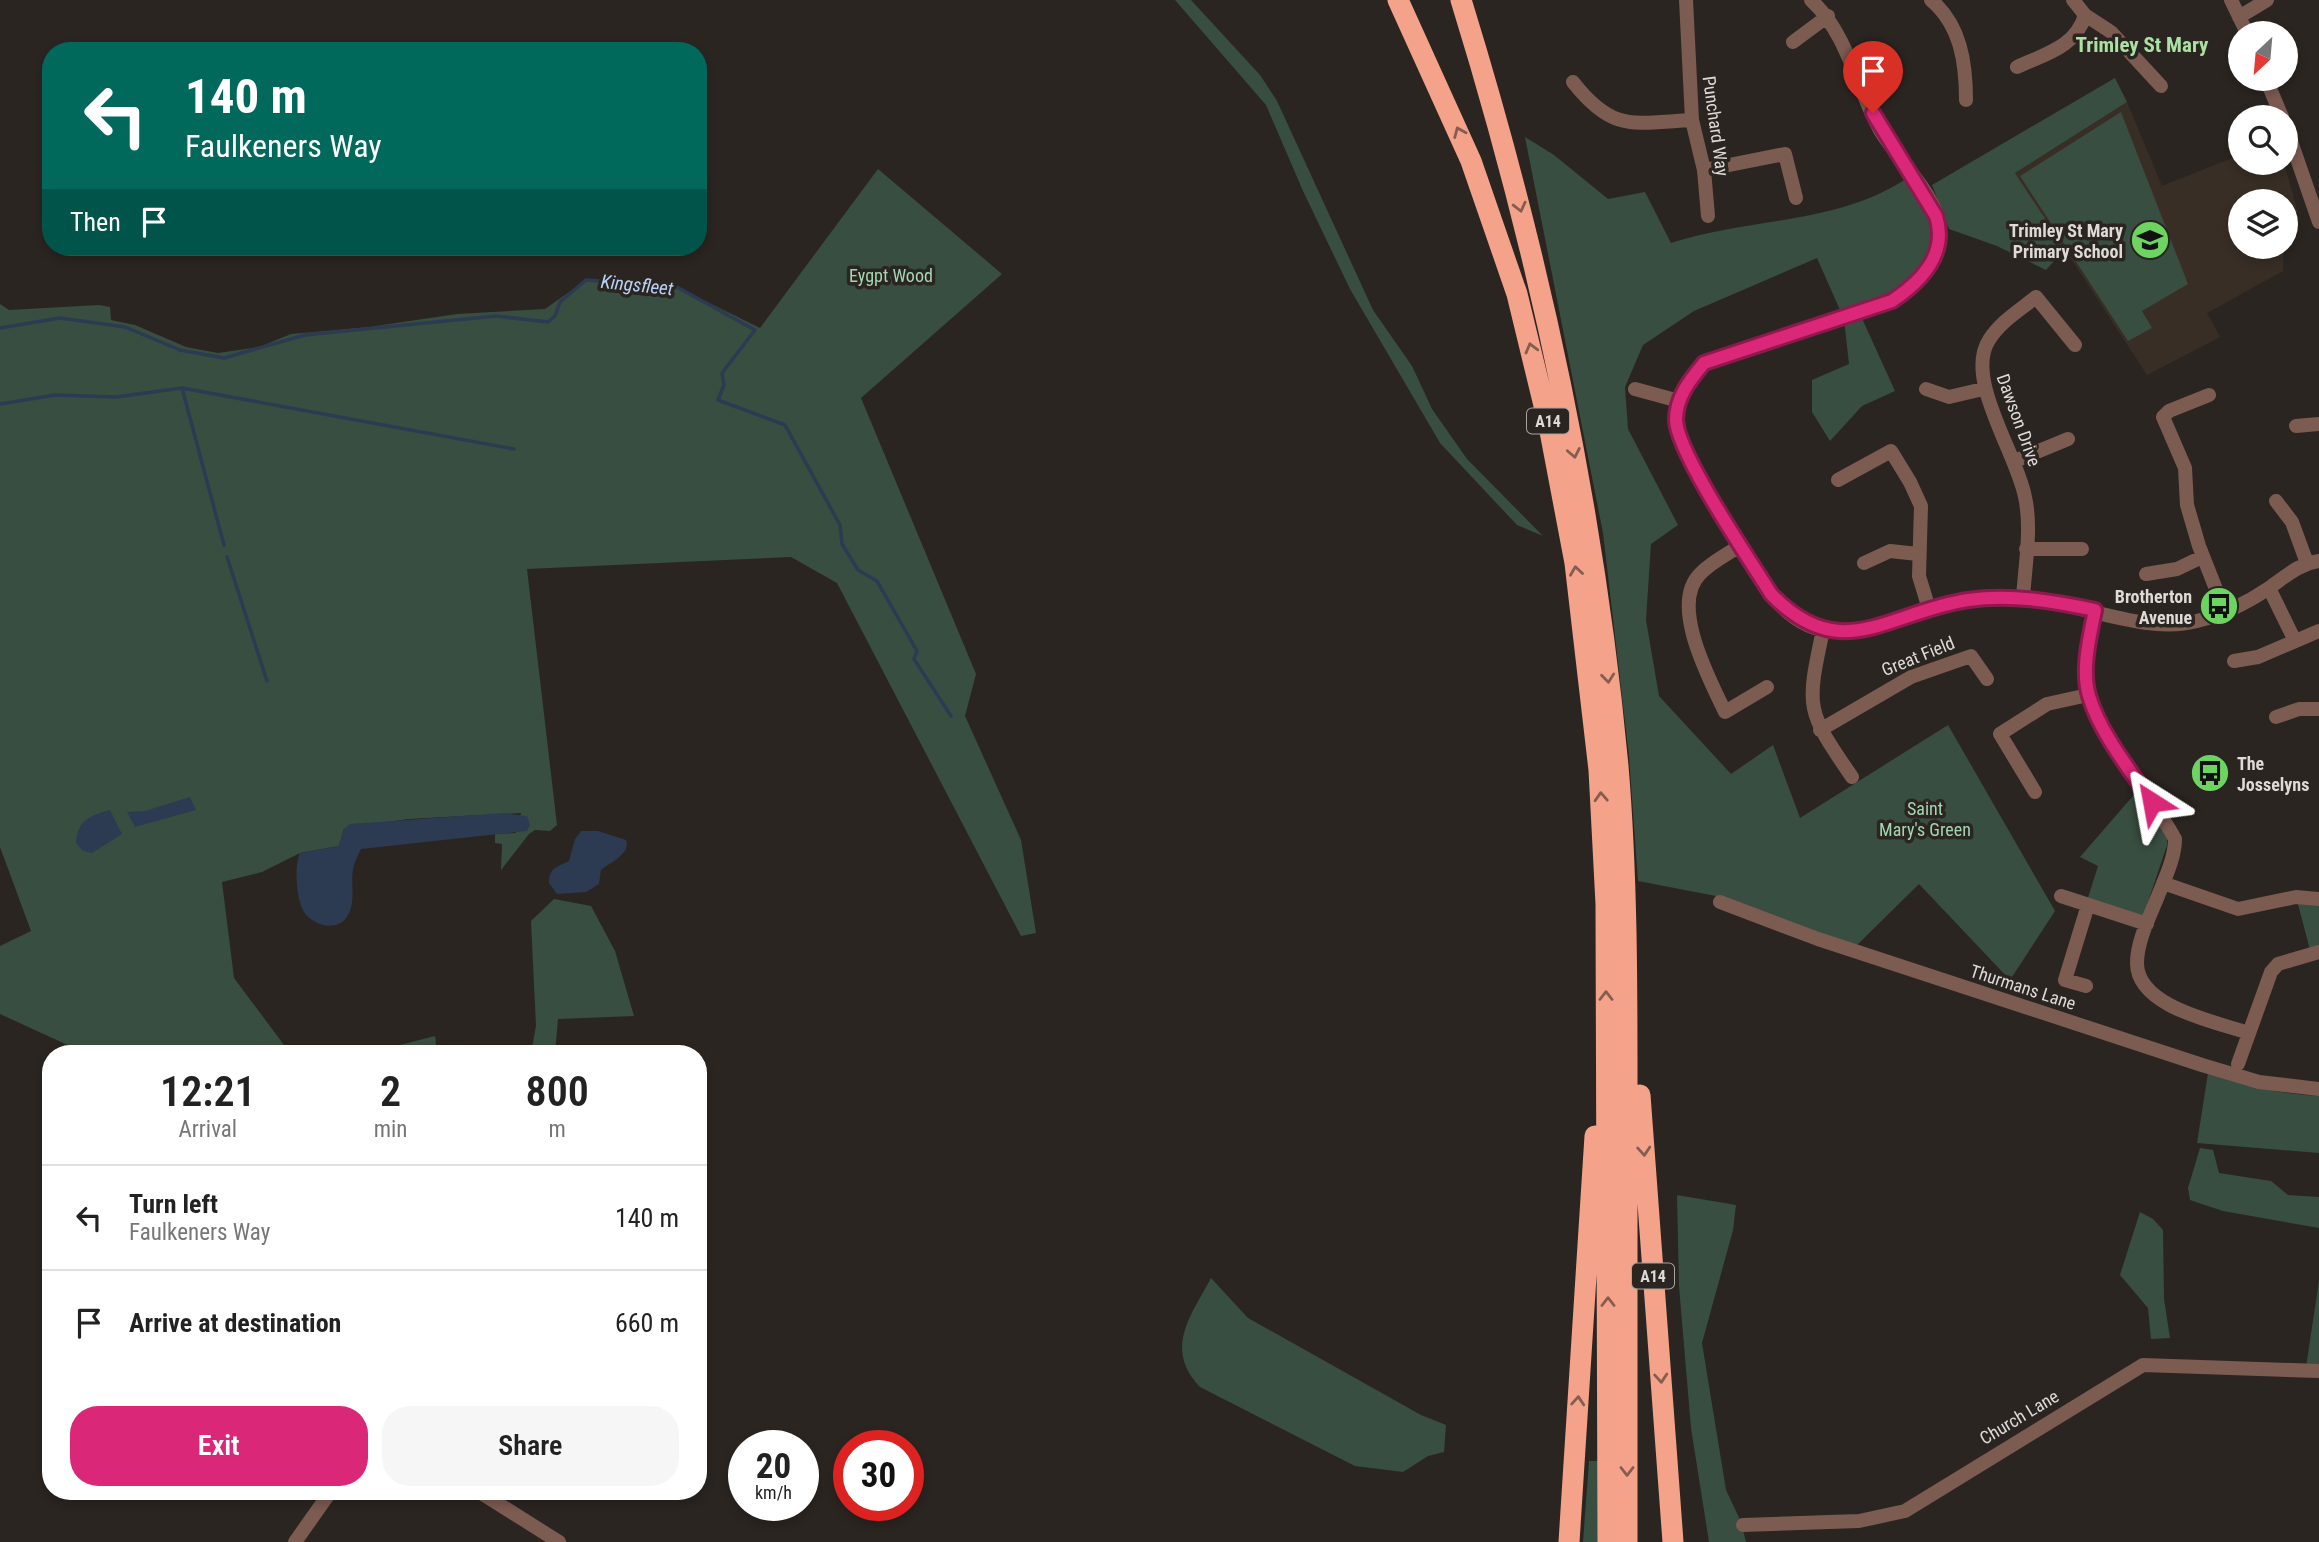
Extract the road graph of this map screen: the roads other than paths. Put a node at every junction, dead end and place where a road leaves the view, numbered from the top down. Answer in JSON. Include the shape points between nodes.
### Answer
{"nodes":[{"id":1,"x":1398,"y":0,"type":"edge"},
{"id":2,"x":1461,"y":0,"type":"edge"},
{"id":3,"x":1686,"y":0,"type":"edge"},
{"id":4,"x":1811,"y":0,"type":"edge"},
{"id":5,"x":1931,"y":0,"type":"edge"},
{"id":6,"x":2073,"y":0,"type":"edge"},
{"id":7,"x":2231,"y":0,"type":"edge"},
{"id":8,"x":2267,"y":0,"type":"edge"},
{"id":9,"x":2085,"y":15,"type":"junction"},
{"id":10,"x":1828,"y":16,"type":"junction"},
{"id":11,"x":2239,"y":17,"type":"junction"},
{"id":12,"x":2241,"y":21,"type":"edge"},
{"id":13,"x":1793,"y":43,"type":"dead end"},
{"id":14,"x":2017,"y":67,"type":"dead end"},
{"id":15,"x":1573,"y":82,"type":"dead end"},
{"id":16,"x":2161,"y":86,"type":"dead end"},
{"id":17,"x":1966,"y":100,"type":"dead end"},
{"id":18,"x":1692,"y":120,"type":"junction"},
{"id":19,"x":2298,"y":162,"type":"edge"},
{"id":20,"x":1704,"y":170,"type":"junction"},
{"id":21,"x":1796,"y":198,"type":"dead end"},
{"id":22,"x":1708,"y":216,"type":"dead end"},
{"id":23,"x":2319,"y":222,"type":"edge"},
{"id":24,"x":2075,"y":345,"type":"dead end"},
{"id":25,"x":1635,"y":389,"type":"dead end"},
{"id":26,"x":1926,"y":389,"type":"dead end"},
{"id":27,"x":1983,"y":389,"type":"junction"},
{"id":28,"x":2209,"y":396,"type":"dead end"},
{"id":29,"x":1679,"y":401,"type":"junction"},
{"id":30,"x":2319,"y":424,"type":"edge"},
{"id":31,"x":2297,"y":426,"type":"dead end"},
{"id":32,"x":2068,"y":439,"type":"dead end"},
{"id":33,"x":2015,"y":461,"type":"junction"},
{"id":34,"x":1838,"y":480,"type":"dead end"},
{"id":35,"x":2276,"y":501,"type":"dead end"},
{"id":36,"x":1741,"y":545,"type":"junction"},
{"id":37,"x":2082,"y":549,"type":"dead end"},
{"id":38,"x":2025,"y":550,"type":"junction"},
{"id":39,"x":1917,"y":554,"type":"junction"},
{"id":40,"x":2202,"y":556,"type":"junction"},
{"id":41,"x":2313,"y":562,"type":"edge"},
{"id":42,"x":1864,"y":563,"type":"dead end"},
{"id":43,"x":2146,"y":574,"type":"dead end"},
{"id":44,"x":2269,"y":588,"type":"junction"},
{"id":45,"x":2023,"y":598,"type":"junction"},
{"id":46,"x":1929,"y":609,"type":"junction"},
{"id":47,"x":2095,"y":610,"type":"junction"},
{"id":48,"x":2225,"y":612,"type":"junction"},
{"id":49,"x":1823,"y":630,"type":"junction"},
{"id":50,"x":2319,"y":631,"type":"edge"},
{"id":51,"x":2295,"y":641,"type":"junction"},
{"id":52,"x":2234,"y":662,"type":"dead end"},
{"id":53,"x":1987,"y":679,"type":"dead end"},
{"id":54,"x":1767,"y":687,"type":"dead end"},
{"id":55,"x":2088,"y":695,"type":"junction"},
{"id":56,"x":2319,"y":709,"type":"edge"},
{"id":57,"x":2276,"y":717,"type":"dead end"},
{"id":58,"x":1820,"y":730,"type":"junction"},
{"id":59,"x":1852,"y":777,"type":"dead end"},
{"id":60,"x":2035,"y":792,"type":"dead end"},
{"id":61,"x":1614,"y":865,"type":"junction"},
{"id":62,"x":2163,"y":883,"type":"junction"},
{"id":63,"x":2061,"y":896,"type":"dead end"},
{"id":64,"x":2319,"y":899,"type":"edge"},
{"id":65,"x":1720,"y":901,"type":"dead end"},
{"id":66,"x":2088,"y":905,"type":"junction"},
{"id":67,"x":1616,"y":906,"type":"junction"},
{"id":68,"x":2147,"y":924,"type":"junction"},
{"id":69,"x":2319,"y":952,"type":"edge"},
{"id":70,"x":2086,"y":986,"type":"dead end"},
{"id":71,"x":1627,"y":1010,"type":"junction"},
{"id":72,"x":2249,"y":1033,"type":"junction"},
{"id":73,"x":2238,"y":1064,"type":"dead end"},
{"id":74,"x":1606,"y":1065,"type":"junction"},
{"id":75,"x":2319,"y":1088,"type":"edge"},
{"id":76,"x":2319,"y":1371,"type":"edge"},
{"id":77,"x":325,"y":1500,"type":"edge"},
{"id":78,"x":492,"y":1500,"type":"edge"},
{"id":79,"x":1743,"y":1525,"type":"dead end"},
{"id":80,"x":295,"y":1542,"type":"edge"},
{"id":81,"x":559,"y":1542,"type":"edge"},
{"id":82,"x":1569,"y":1542,"type":"edge"},
{"id":83,"x":1608,"y":1542,"type":"edge"},
{"id":84,"x":1627,"y":1542,"type":"edge"},
{"id":85,"x":1673,"y":1542,"type":"edge"}],
"edges":[{"from":61,"to":1,"type":"highway","number":"A14","one_way":true,"via":[[1574,563],[1533,353],[1471,161]]},
{"from":2,"to":61,"type":"highway","number":"A14","one_way":true,"via":[[1506,151],[1569,425],[1618,770]]},
{"from":3,"to":18,"type":"street","name":"Punchard Way"},
{"from":4,"to":10,"type":"street"},
{"from":5,"to":17,"type":"street","via":[[1954,32],[1966,62]]},
{"from":6,"to":9,"type":"street"},
{"from":7,"to":11,"type":"street"},
{"from":8,"to":11,"type":"street"},
{"from":9,"to":14,"type":"street","via":[[2081,30],[2066,45]]},
{"from":9,"to":16,"type":"street","via":[[2111,32]]},
{"from":10,"to":13,"type":"street"},
{"from":10,"to":29,"type":"street","via":[[1881,131],[1936,216],[1938,250],[1924,276],[1892,301],[1704,363]]},
{"from":11,"to":12,"type":"street"},
{"from":15,"to":18,"type":"street","via":[[1589,103],[1626,124]]},
{"from":18,"to":20,"type":"street","name":"Punchard Way"},
{"from":19,"to":23,"type":"street"},
{"from":20,"to":21,"type":"street","via":[[1785,154]]},
{"from":20,"to":22,"type":"street","name":"Punchard Way"},
{"from":24,"to":27,"type":"street","name":"Dawson Drive","via":[[2036,297],[2004,322],[1986,344]]},
{"from":25,"to":29,"type":"street"},
{"from":26,"to":27,"type":"street","via":[[1949,397]]},
{"from":27,"to":33,"type":"street","name":"Dawson Drive"},
{"from":28,"to":40,"type":"street","via":[[2163,417],[2185,468],[2187,505]]},
{"from":29,"to":36,"type":"street","via":[[1676,421],[1686,453]]},
{"from":30,"to":31,"type":"street"},
{"from":32,"to":33,"type":"street"},
{"from":33,"to":38,"type":"street","name":"Dawson Drive","via":[[2026,499]]},
{"from":34,"to":39,"type":"street","via":[[1891,451],[1921,506]]},
{"from":35,"to":41,"type":"street"},
{"from":36,"to":49,"type":"street","via":[[1784,608]]},
{"from":36,"to":54,"type":"street","via":[[1699,574],[1692,586],[1689,618],[1703,667],[1725,712]]},
{"from":37,"to":38,"type":"street"},
{"from":38,"to":45,"type":"street","name":"Dawson Drive"},
{"from":39,"to":42,"type":"street","via":[[1890,551]]},
{"from":39,"to":46,"type":"street"},
{"from":40,"to":43,"type":"street","via":[[2177,569]]},
{"from":40,"to":48,"type":"street"},
{"from":41,"to":44,"type":"street"},
{"from":44,"to":48,"type":"street"},
{"from":44,"to":51,"type":"street"},
{"from":45,"to":46,"type":"street","via":[[1968,600]]},
{"from":45,"to":47,"type":"street"},
{"from":46,"to":49,"type":"street","via":[[1862,632]]},
{"from":47,"to":48,"type":"street","via":[[2163,625]]},
{"from":47,"to":55,"type":"street","via":[[2086,671]]},
{"from":49,"to":58,"type":"street","via":[[1811,699]]},
{"from":50,"to":51,"type":"street"},
{"from":51,"to":52,"type":"street"},
{"from":53,"to":58,"type":"street","name":"Great Field","via":[[1971,656],[1911,677]]},
{"from":55,"to":60,"type":"street","via":[[2047,704],[2000,734]]},
{"from":55,"to":62,"type":"street","via":[[2175,839]]},
{"from":56,"to":57,"type":"street","via":[[2299,709]]},
{"from":58,"to":59,"type":"street"},
{"from":61,"to":67,"type":"highway","number":"A14"},
{"from":62,"to":64,"type":"street","via":[[2238,909],[2296,897]]},
{"from":62,"to":68,"type":"street"},
{"from":63,"to":66,"type":"street"},
{"from":65,"to":75,"type":"street","name":"Thurmans Lane","via":[[1812,937],[2202,1065],[2259,1082]]},
{"from":66,"to":68,"type":"street"},
{"from":66,"to":70,"type":"street","via":[[2065,980]]},
{"from":67,"to":71,"type":"highway","number":"A14"},
{"from":74,"to":67,"type":"highway","number":"A14","one_way":true},
{"from":68,"to":72,"type":"street","via":[[2137,966],[2148,991],[2167,1005]]},
{"from":69,"to":72,"type":"street","via":[[2278,964],[2271,972]]},
{"from":71,"to":84,"type":"highway","number":"A14","one_way":true},
{"from":71,"to":85,"type":"highway","number":"A14","one_way":true,"via":[[1636,1049]]},
{"from":72,"to":73,"type":"street"},
{"from":82,"to":74,"type":"highway","number":"A14","one_way":true,"via":[[1597,1107]]},
{"from":83,"to":74,"type":"highway","number":"A14","one_way":true},
{"from":76,"to":79,"type":"street","name":"Church Lane","via":[[2143,1365],[1905,1511],[1859,1521]]},
{"from":77,"to":80,"type":"street"},
{"from":78,"to":81,"type":"street"}]}
